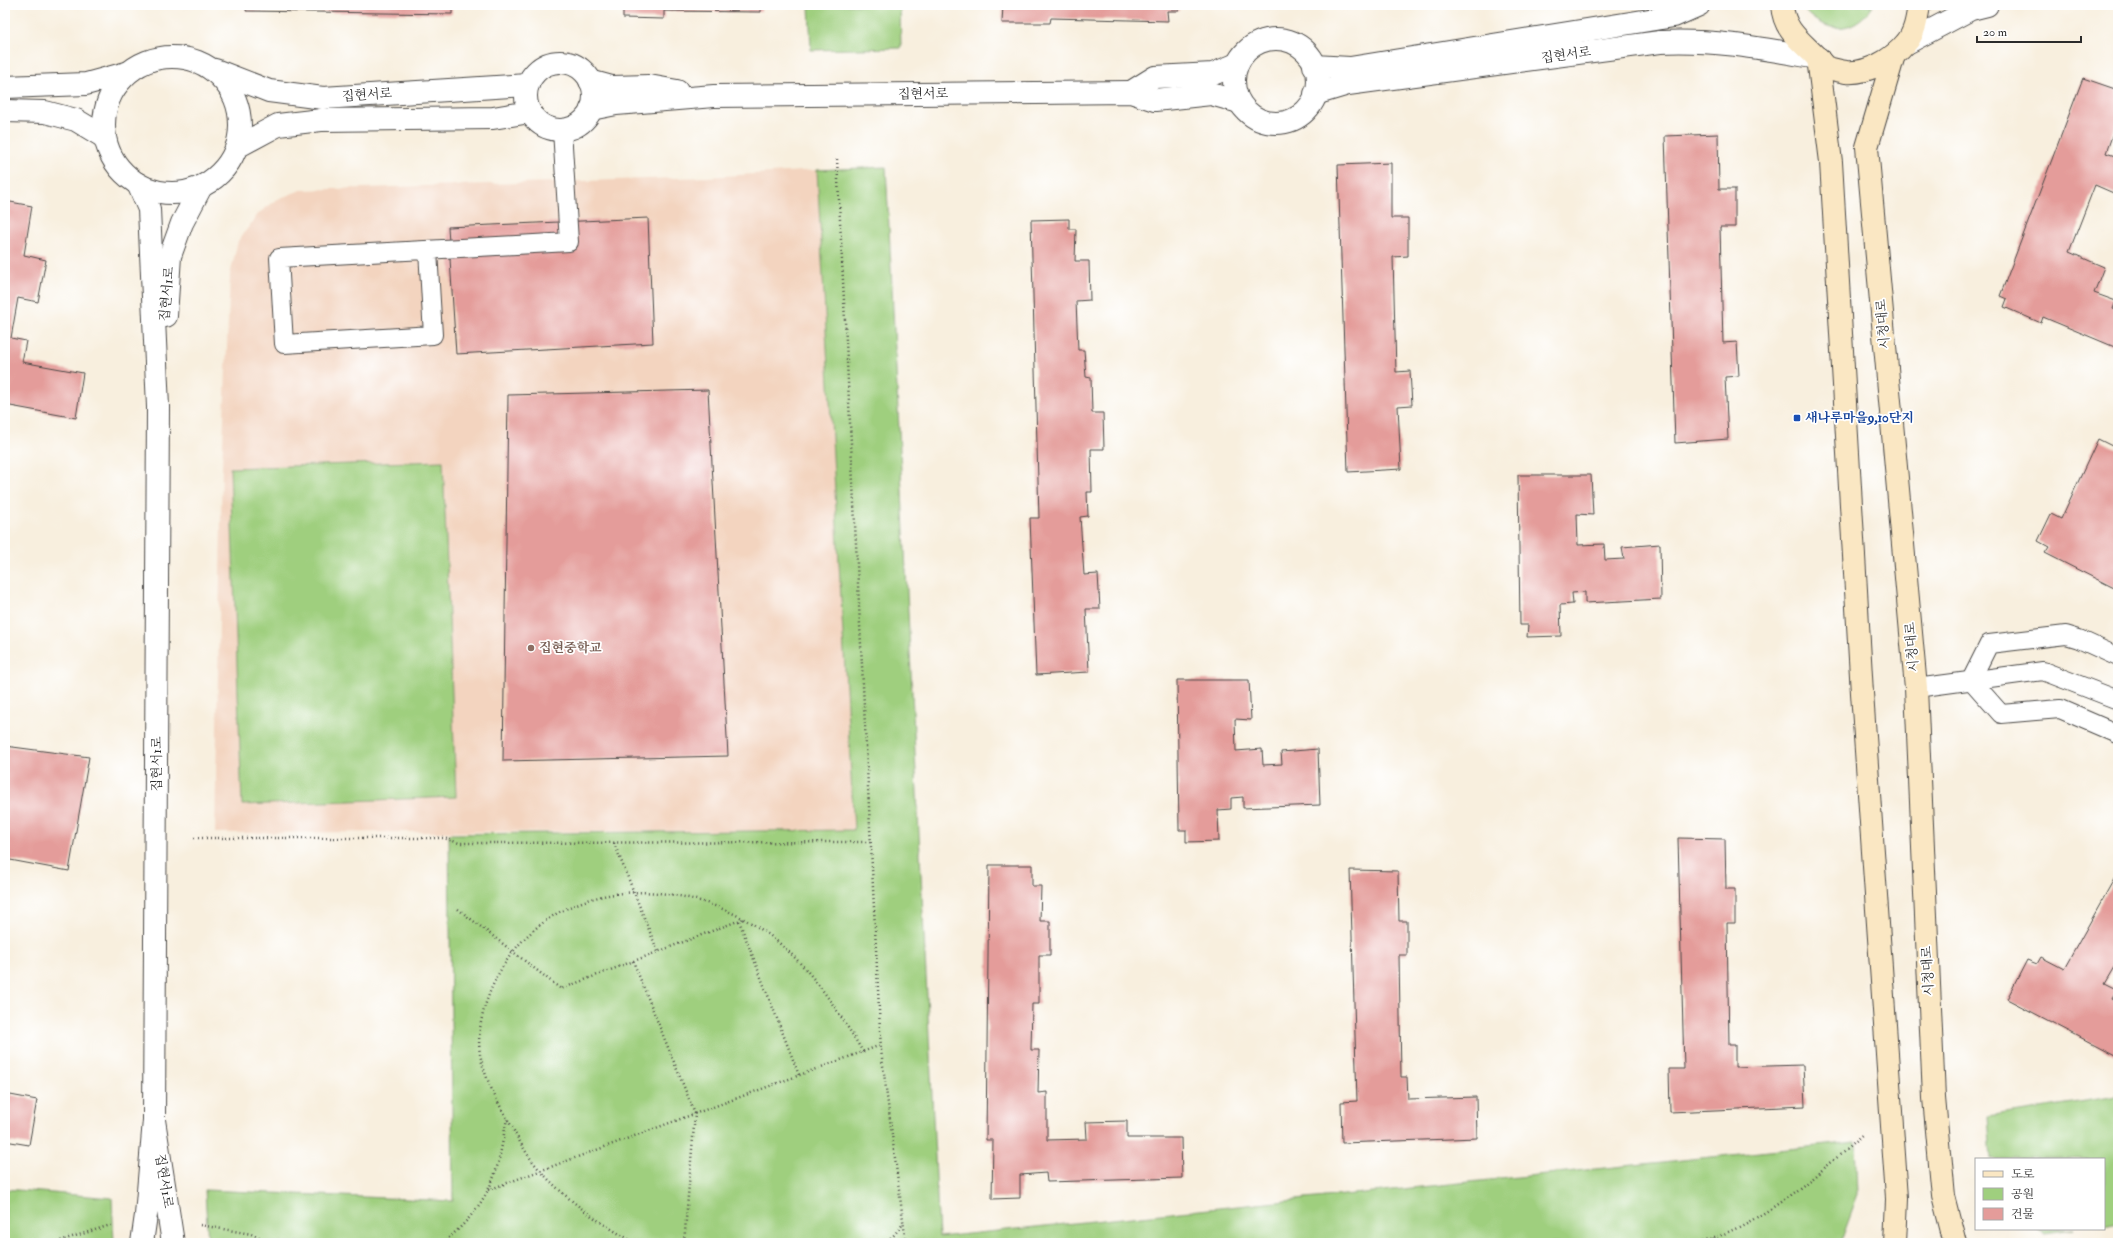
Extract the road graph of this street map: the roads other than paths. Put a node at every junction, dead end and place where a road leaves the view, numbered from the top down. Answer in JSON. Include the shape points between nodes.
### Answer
{"nodes":[{"id":1,"x":1699,"y":5,"type":"edge"},
{"id":2,"x":1782,"y":5,"type":"edge"},
{"id":3,"x":1918,"y":5,"type":"edge"},
{"id":4,"x":1987,"y":5,"type":"edge"},
{"id":5,"x":1901,"y":49,"type":"junction"},
{"id":6,"x":1818,"y":58,"type":"junction"},
{"id":7,"x":1237,"y":64,"type":"junction"},
{"id":8,"x":1314,"y":66,"type":"junction"},
{"id":9,"x":210,"y":68,"type":"junction"},
{"id":10,"x":126,"y":74,"type":"junction"},
{"id":11,"x":590,"y":81,"type":"junction"},
{"id":12,"x":528,"y":85,"type":"junction"},
{"id":13,"x":5,"y":87,"type":"edge"},
{"id":14,"x":1132,"y":92,"type":"junction"},
{"id":15,"x":1315,"y":94,"type":"junction"},
{"id":16,"x":714,"y":96,"type":"junction"},
{"id":17,"x":1239,"y":102,"type":"junction"},
{"id":18,"x":591,"y":109,"type":"junction"},
{"id":19,"x":5,"y":111,"type":"edge"},
{"id":20,"x":530,"y":112,"type":"junction"},
{"id":21,"x":562,"y":130,"type":"junction"},
{"id":22,"x":104,"y":137,"type":"junction"},
{"id":23,"x":237,"y":147,"type":"junction"},
{"id":24,"x":138,"y":184,"type":"junction"},
{"id":25,"x":201,"y":186,"type":"junction"},
{"id":26,"x":428,"y":251,"type":"junction"},
{"id":27,"x":158,"y":407,"type":"junction"},
{"id":28,"x":2118,"y":657,"type":"edge"},
{"id":29,"x":1971,"y":680,"type":"junction"},
{"id":30,"x":1916,"y":688,"type":"junction"},
{"id":31,"x":2118,"y":700,"type":"edge"},
{"id":32,"x":2118,"y":734,"type":"edge"},
{"id":33,"x":154,"y":1120,"type":"junction"},
{"id":34,"x":142,"y":1243,"type":"edge"},
{"id":35,"x":173,"y":1243,"type":"edge"},
{"id":36,"x":1895,"y":1243,"type":"edge"},
{"id":37,"x":1955,"y":1243,"type":"edge"}],
"edges":[{"from":1,"to":8,"type":"street","name":"집현서로","via":[[1674,16],[1358,67]]},
{"from":2,"to":6,"type":"street","via":[[1782,13],[1791,34]]},
{"from":3,"to":5,"type":"street","name":"시청대로","via":[[1917,22]]},
{"from":4,"to":5,"type":"street","via":[[1971,9]]},
{"from":5,"to":6,"type":"street","via":[[1870,70],[1847,72],[1825,68]]},
{"from":5,"to":30,"type":"street","name":"시청대로","via":[[1867,147]]},
{"from":6,"to":15,"type":"street","name":"집현서로","via":[[1738,44],[1692,40],[1660,42],[1348,84]]},
{"from":6,"to":36,"type":"street","via":[[1831,162],[1863,701],[1897,1198]]},
{"from":7,"to":8,"type":"street","via":[[1244,53],[1254,45],[1268,40],[1282,40],[1296,45],[1307,53]]},
{"from":7,"to":14,"type":"street","via":[[1213,74],[1155,77]]},
{"from":7,"to":17,"type":"street","via":[[1234,90]]},
{"from":8,"to":15,"type":"street","via":[[1318,80]]},
{"from":9,"to":10,"type":"street","via":[[190,59],[168,56],[146,61]]},
{"from":9,"to":12,"type":"street","name":"집현서로","via":[[269,91],[323,98]]},
{"from":9,"to":23,"type":"street","via":[[226,84],[237,103],[241,125]]},
{"from":10,"to":13,"type":"street","via":[[86,84]]},
{"from":10,"to":22,"type":"street","via":[[112,92],[104,113]]},
{"from":11,"to":12,"type":"street","via":[[584,72],[574,66],[558,63],[542,68]]},
{"from":11,"to":16,"type":"street","name":"집현서로","via":[[612,87],[649,86]]},
{"from":11,"to":18,"type":"street","via":[[593,92]]},
{"from":12,"to":20,"type":"street","via":[[526,96]]},
{"from":14,"to":16,"type":"street","name":"집현서로"},
{"from":14,"to":17,"type":"street","name":"집현서로","via":[[1155,100],[1211,94]]},
{"from":15,"to":17,"type":"street","via":[[1309,107],[1298,117],[1285,122],[1270,123],[1258,119]]},
{"from":16,"to":18,"type":"street","name":"집현서로","via":[[616,104]]},
{"from":18,"to":21,"type":"street","via":[[582,122]]},
{"from":19,"to":22,"type":"street","via":[[45,112],[76,120]]},
{"from":20,"to":21,"type":"street","via":[[541,124],[551,129]]},
{"from":20,"to":23,"type":"street","name":"집현서로","via":[[493,118],[321,120],[278,125]]},
{"from":21,"to":26,"type":"lane","via":[[569,242]]},
{"from":22,"to":24,"type":"street","via":[[112,159],[126,177]]},
{"from":23,"to":25,"type":"street","via":[[227,167],[211,182]]},
{"from":24,"to":25,"type":"street","via":[[146,189],[169,194],[191,192]]},
{"from":24,"to":27,"type":"street","name":"집현서1로","via":[[149,209]]},
{"from":25,"to":27,"type":"street","name":"집현서1로","via":[[182,223],[170,256]]},
{"from":26,"to":26,"type":"lane","via":[[279,258],[284,344],[434,335]]},
{"from":27,"to":33,"type":"street","name":"집현서1로"},
{"from":28,"to":29,"type":"lane","via":[[2079,639],[2066,636],[1989,644]]},
{"from":29,"to":30,"type":"lane"},
{"from":29,"to":31,"type":"lane","via":[[2043,671]]},
{"from":29,"to":32,"type":"lane","via":[[2001,714],[2060,709]]},
{"from":30,"to":37,"type":"street","name":"시청대로","via":[[1934,1098],[1943,1196]]},
{"from":33,"to":34,"type":"street","name":"집현서1로"},
{"from":33,"to":35,"type":"street","name":"집현서1로"}]}
